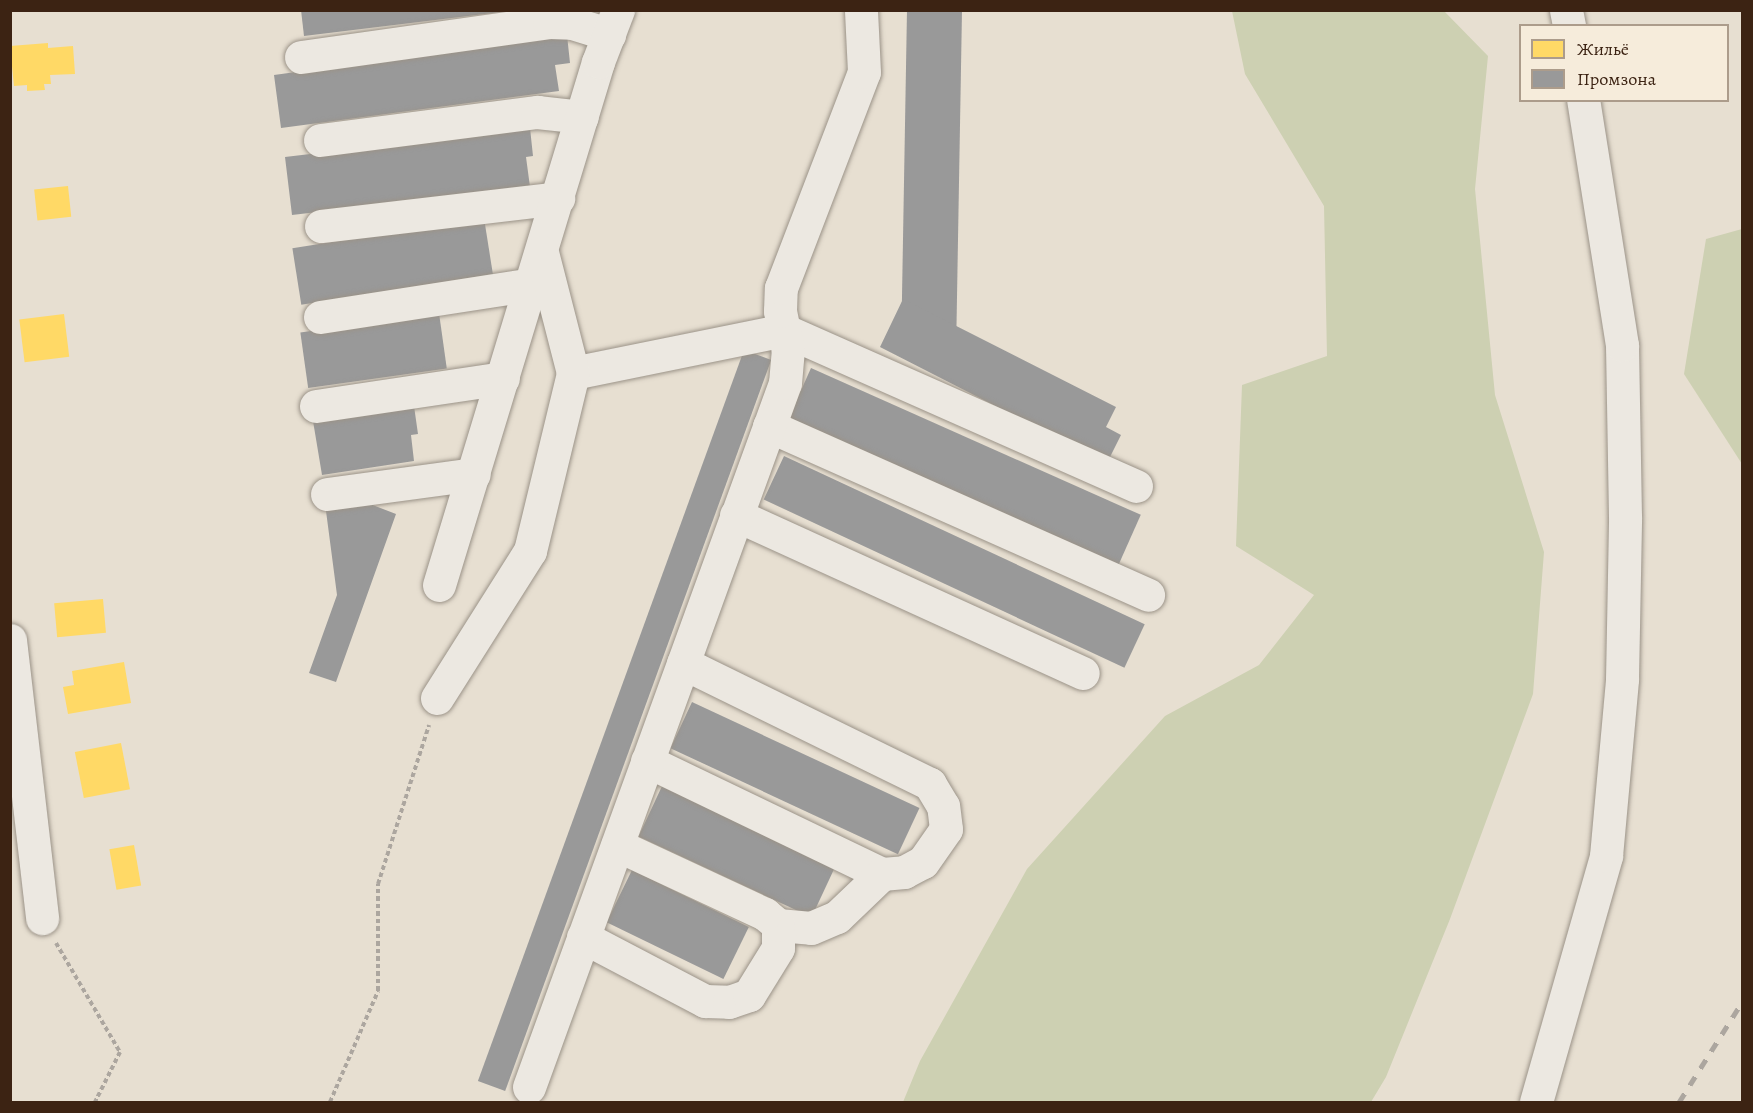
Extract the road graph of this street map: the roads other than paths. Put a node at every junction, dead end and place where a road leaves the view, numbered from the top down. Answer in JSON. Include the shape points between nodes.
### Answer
{"nodes":[{"id":1,"x":861,"y":10,"type":"edge"},
{"id":2,"x":614,"y":22,"type":"edge"},
{"id":3,"x":301,"y":57,"type":"dead end"},
{"id":4,"x":1583,"y":102,"type":"edge"},
{"id":5,"x":582,"y":117,"type":"junction"},
{"id":6,"x":320,"y":140,"type":"dead end"},
{"id":7,"x":558,"y":198,"type":"junction"},
{"id":8,"x":321,"y":226,"type":"dead end"},
{"id":9,"x":542,"y":250,"type":"junction"},
{"id":10,"x":532,"y":284,"type":"junction"},
{"id":11,"x":320,"y":317,"type":"dead end"},
{"id":12,"x":784,"y":330,"type":"junction"},
{"id":13,"x":573,"y":373,"type":"junction"},
{"id":14,"x":503,"y":378,"type":"junction"},
{"id":15,"x":316,"y":406,"type":"dead end"},
{"id":16,"x":769,"y":426,"type":"junction"},
{"id":17,"x":474,"y":474,"type":"junction"},
{"id":18,"x":1136,"y":486,"type":"dead end"},
{"id":19,"x":327,"y":494,"type":"dead end"},
{"id":20,"x":736,"y":515,"type":"junction"},
{"id":21,"x":439,"y":585,"type":"dead end"},
{"id":22,"x":1148,"y":595,"type":"dead end"},
{"id":23,"x":10,"y":640,"type":"edge"},
{"id":24,"x":683,"y":663,"type":"junction"},
{"id":25,"x":1083,"y":673,"type":"dead end"},
{"id":26,"x":437,"y":698,"type":"road end"},
{"id":27,"x":647,"y":761,"type":"junction"},
{"id":28,"x":617,"y":845,"type":"junction"},
{"id":29,"x":882,"y":874,"type":"junction"},
{"id":30,"x":42,"y":918,"type":"road end"},
{"id":31,"x":778,"y":925,"type":"junction"},
{"id":32,"x":584,"y":937,"type":"junction"},
{"id":33,"x":529,"y":1087,"type":"dead end"},
{"id":34,"x":1536,"y":1102,"type":"edge"}],
"edges":[{"from":1,"to":12,"type":"street","via":[[864,72],[782,288]]},
{"from":2,"to":3,"type":"street","via":[[549,22]]},
{"from":2,"to":5,"type":"street"},
{"from":4,"to":34,"type":"street","via":[[1622,345],[1622,680],[1606,856]]},
{"from":5,"to":6,"type":"street","via":[[537,112]]},
{"from":5,"to":7,"type":"street"},
{"from":7,"to":8,"type":"street"},
{"from":7,"to":9,"type":"street"},
{"from":9,"to":10,"type":"street"},
{"from":9,"to":13,"type":"street"},
{"from":10,"to":11,"type":"street"},
{"from":10,"to":14,"type":"street"},
{"from":12,"to":13,"type":"street"},
{"from":12,"to":16,"type":"street","via":[[788,351],[785,383]]},
{"from":12,"to":18,"type":"street"},
{"from":13,"to":26,"type":"street","via":[[530,550]]},
{"from":14,"to":15,"type":"street"},
{"from":14,"to":17,"type":"street"},
{"from":16,"to":20,"type":"street"},
{"from":16,"to":22,"type":"street"},
{"from":17,"to":19,"type":"street"},
{"from":17,"to":21,"type":"street"},
{"from":20,"to":24,"type":"street"},
{"from":20,"to":25,"type":"street"},
{"from":23,"to":30,"type":"street"},
{"from":24,"to":27,"type":"street"},
{"from":24,"to":29,"type":"street","via":[[930,784],[943,806],[946,829],[923,862],[904,872]]},
{"from":27,"to":28,"type":"street"},
{"from":27,"to":29,"type":"street"},
{"from":28,"to":31,"type":"street","via":[[765,914]]},
{"from":28,"to":32,"type":"street"},
{"from":29,"to":31,"type":"street","via":[[837,917],[811,928]]},
{"from":31,"to":32,"type":"street","via":[[778,948],[749,995],[729,1002],[705,1001]]},
{"from":32,"to":33,"type":"street"}]}
